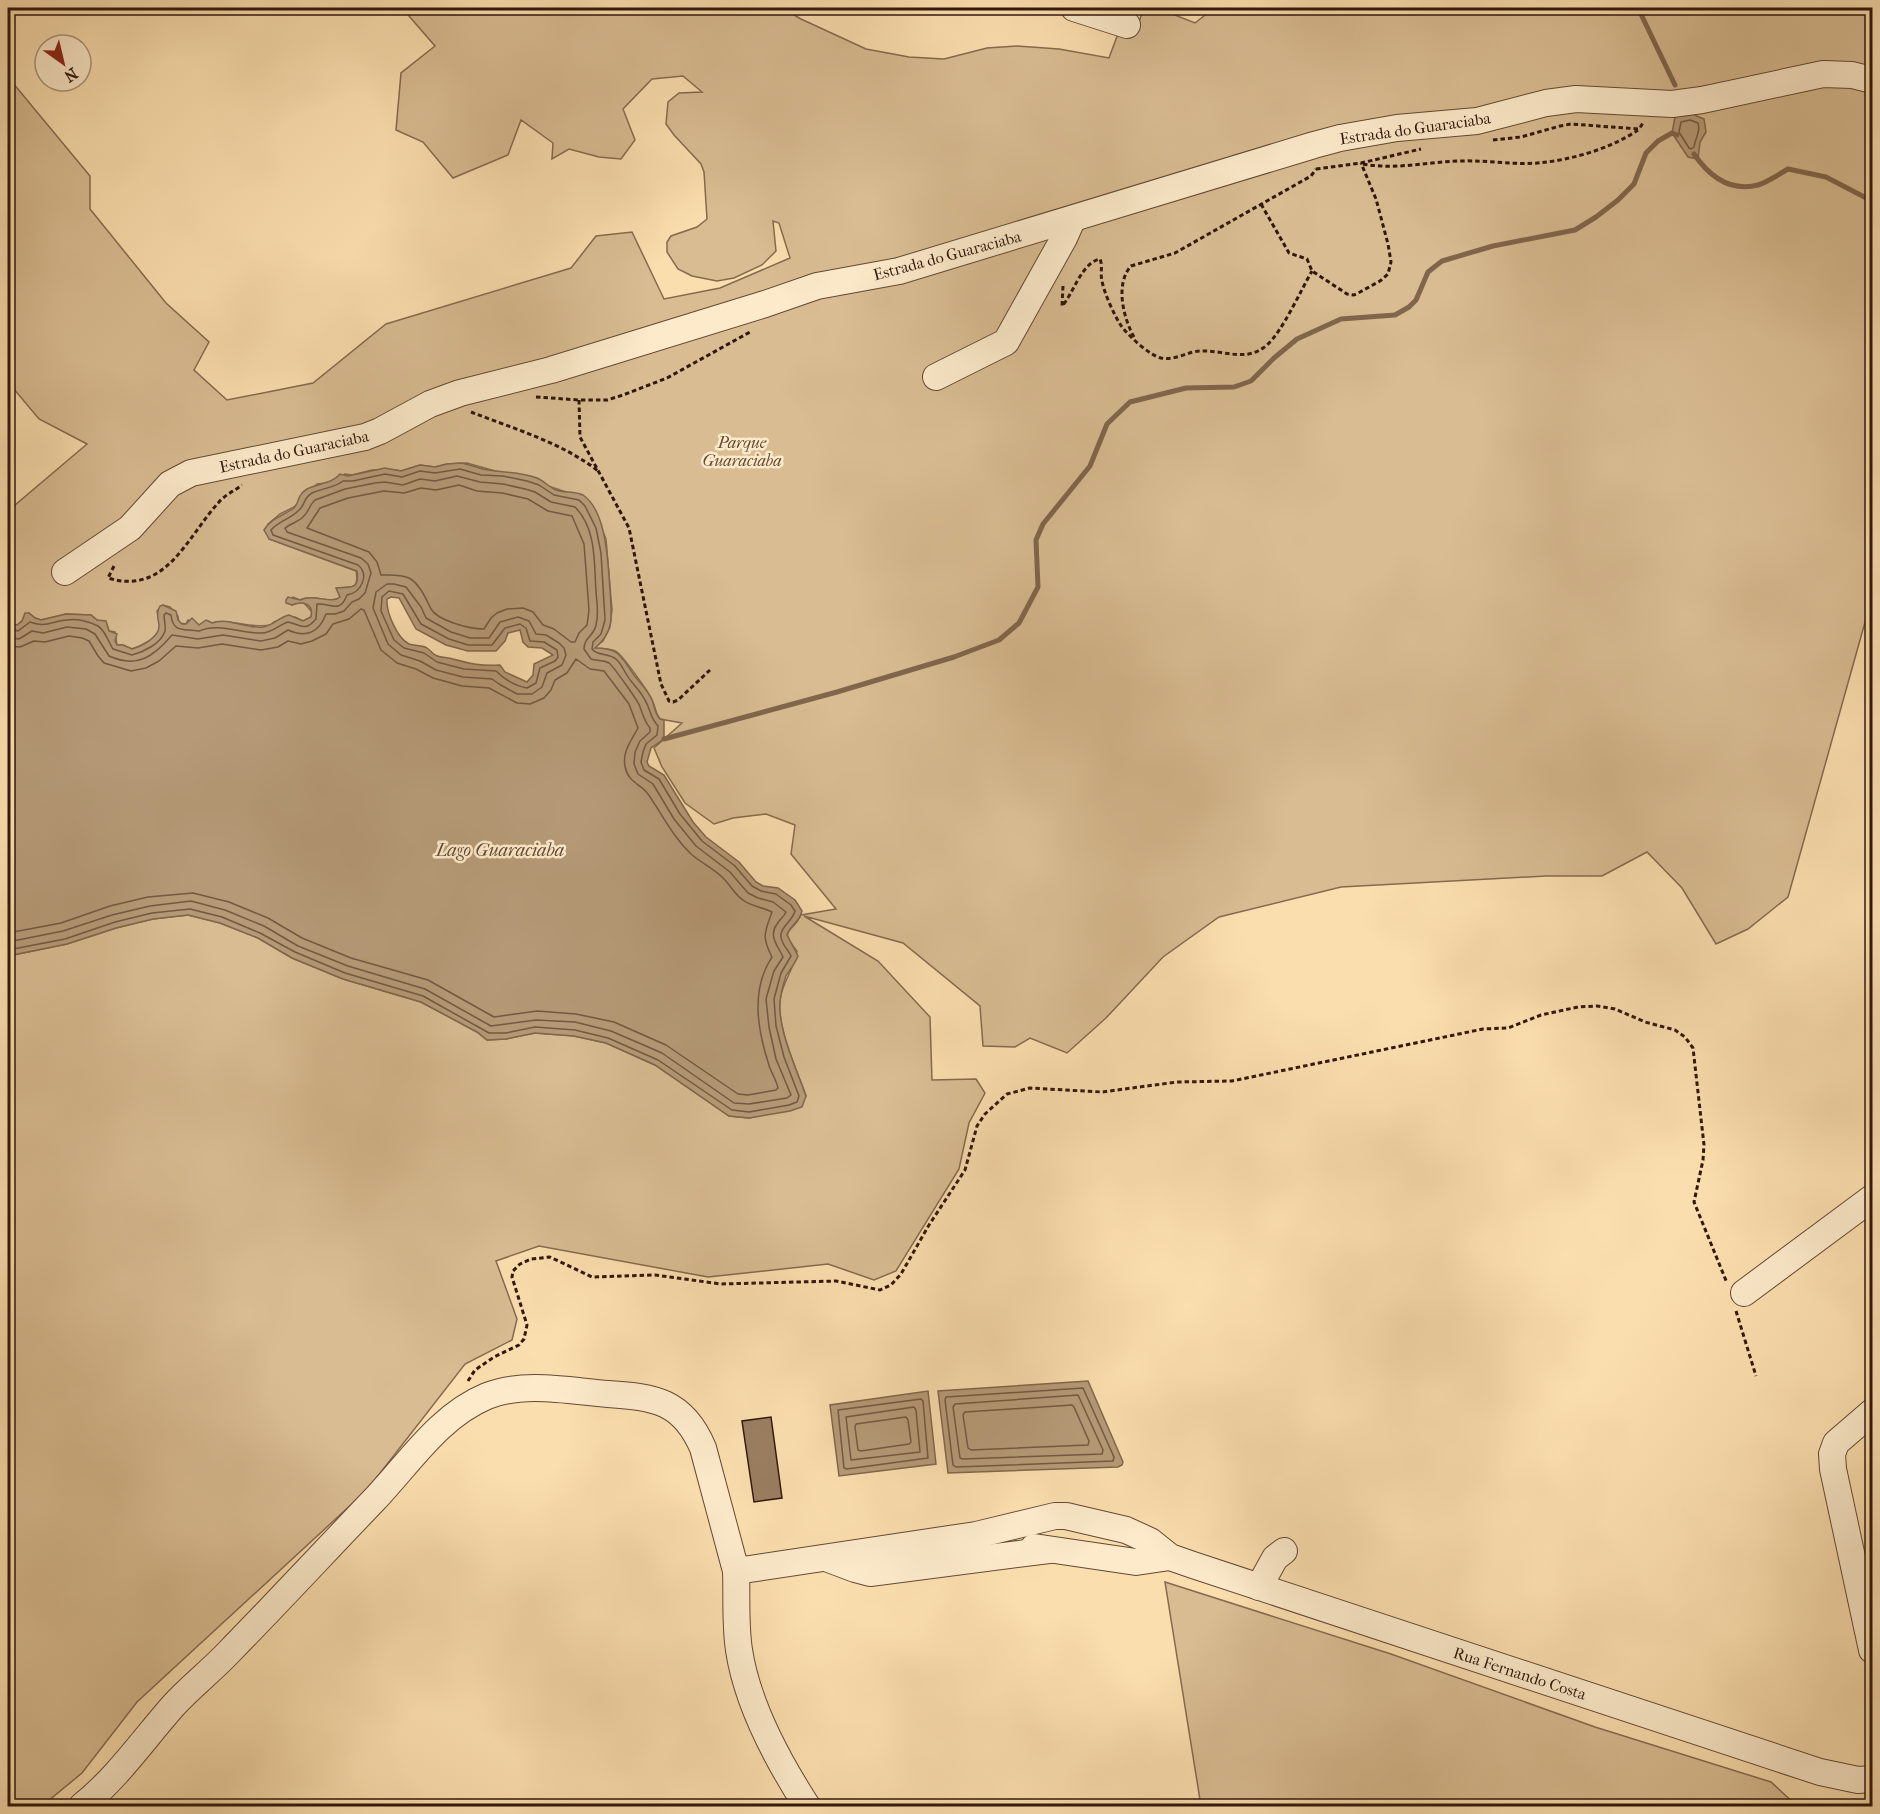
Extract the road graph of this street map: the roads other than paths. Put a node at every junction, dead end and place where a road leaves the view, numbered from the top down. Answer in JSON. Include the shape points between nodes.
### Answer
{"nodes":[{"id":1,"x":1074,"y":8,"type":"edge"},
{"id":2,"x":1127,"y":25,"type":"dead end"},
{"id":3,"x":1872,"y":80,"type":"edge"},
{"id":4,"x":1072,"y":220,"type":"junction"},
{"id":5,"x":936,"y":377,"type":"dead end"},
{"id":6,"x":65,"y":572,"type":"dead end"},
{"id":7,"x":1872,"y":1198,"type":"edge"},
{"id":8,"x":1735,"y":1294,"type":"road end"},
{"id":9,"x":1872,"y":1412,"type":"edge"},
{"id":10,"x":976,"y":1535,"type":"junction"},
{"id":11,"x":1049,"y":1550,"type":"junction"},
{"id":12,"x":1284,"y":1551,"type":"dead end"},
{"id":13,"x":1170,"y":1557,"type":"junction"},
{"id":14,"x":826,"y":1558,"type":"junction"},
{"id":15,"x":735,"y":1571,"type":"junction"},
{"id":16,"x":1258,"y":1587,"type":"junction"},
{"id":17,"x":1871,"y":1637,"type":"edge"},
{"id":18,"x":1872,"y":1779,"type":"edge"},
{"id":19,"x":82,"y":1806,"type":"edge"},
{"id":20,"x":807,"y":1806,"type":"edge"}],
"edges":[{"from":1,"to":2,"type":"street"},
{"from":3,"to":4,"type":"street","name":"Estrada do Guaraciaba","via":[[1823,74],[1672,104],[1576,99],[1477,121],[1358,134]]},
{"from":4,"to":5,"type":"street","via":[[1005,342]]},
{"from":4,"to":6,"type":"street","name":"Estrada do Guaraciaba","via":[[898,271],[817,286],[586,360],[460,393],[365,437],[191,473],[170,484],[130,528]]},
{"from":7,"to":8,"type":"street"},
{"from":9,"to":17,"type":"street","via":[[1836,1443],[1832,1454]]},
{"from":10,"to":11,"type":"street"},
{"from":10,"to":13,"type":"street","via":[[1046,1517],[1066,1516],[1126,1530],[1150,1541]]},
{"from":10,"to":14,"type":"street"},
{"from":11,"to":13,"type":"street","via":[[1136,1562]]},
{"from":11,"to":14,"type":"street","via":[[870,1573]]},
{"from":12,"to":16,"type":"street","via":[[1275,1558]]},
{"from":13,"to":16,"type":"street","name":"Rua Fernando Costa"},
{"from":14,"to":15,"type":"street"},
{"from":15,"to":19,"type":"street","via":[[703,1448],[684,1416],[657,1401],[631,1396],[531,1388],[490,1395],[465,1406],[430,1437]]},
{"from":15,"to":20,"type":"street","via":[[739,1650],[745,1677],[784,1771]]},
{"from":16,"to":18,"type":"street","name":"Rua Fernando Costa","via":[[1820,1772]]}]}
